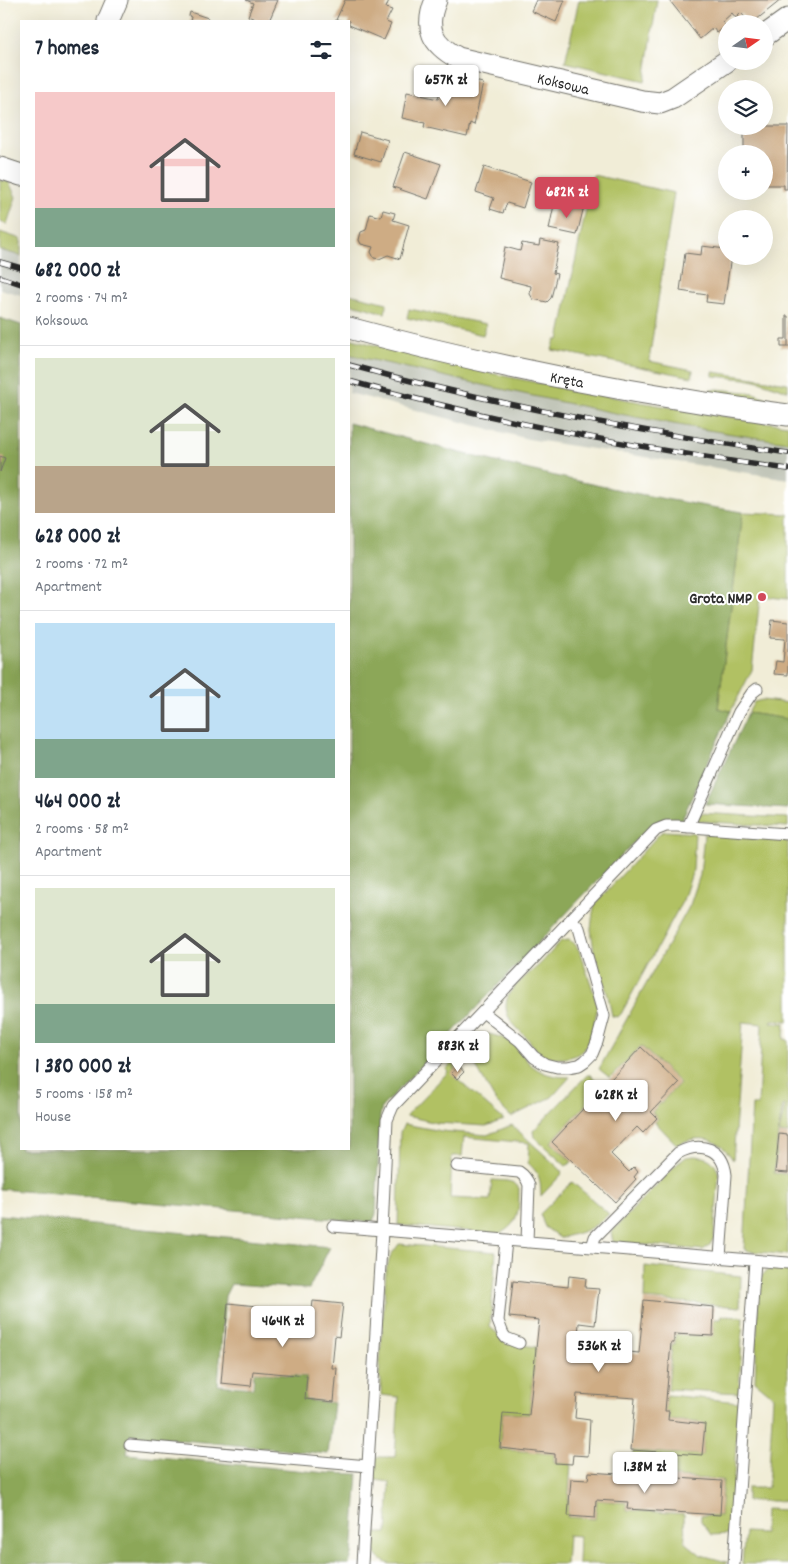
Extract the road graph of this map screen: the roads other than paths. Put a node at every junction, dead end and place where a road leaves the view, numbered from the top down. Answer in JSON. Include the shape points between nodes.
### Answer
{"nodes":[{"id":1,"x":117,"y":0,"type":"edge"},
{"id":2,"x":436,"y":0,"type":"edge"},
{"id":3,"x":788,"y":19,"type":"edge"},
{"id":4,"x":108,"y":20,"type":"edge"},
{"id":5,"x":773,"y":30,"type":"edge"},
{"id":6,"x":718,"y":68,"type":"edge"},
{"id":7,"x":0,"y":168,"type":"edge"},
{"id":8,"x":20,"y":175,"type":"edge"},
{"id":9,"x":350,"y":328,"type":"edge"},
{"id":10,"x":788,"y":415,"type":"edge"},
{"id":11,"x":757,"y":689,"type":"dead end"},
{"id":12,"x":688,"y":827,"type":"junction"},
{"id":13,"x":788,"y":834,"type":"edge"},
{"id":14,"x":571,"y":919,"type":"junction"},
{"id":15,"x":482,"y":1012,"type":"junction"},
{"id":16,"x":457,"y":1166,"type":"dead end"},
{"id":17,"x":333,"y":1226,"type":"dead end"},
{"id":18,"x":382,"y":1231,"type":"junction"},
{"id":19,"x":506,"y":1241,"type":"junction"},
{"id":20,"x":527,"y":1242,"type":"junction"},
{"id":21,"x":592,"y":1247,"type":"junction"},
{"id":22,"x":720,"y":1257,"type":"junction"},
{"id":23,"x":755,"y":1261,"type":"junction"},
{"id":24,"x":788,"y":1263,"type":"edge"},
{"id":25,"x":519,"y":1343,"type":"dead end"},
{"id":26,"x":130,"y":1445,"type":"dead end"},
{"id":27,"x":368,"y":1466,"type":"junction"},
{"id":28,"x":362,"y":1564,"type":"edge"},
{"id":29,"x":734,"y":1564,"type":"edge"}],
"edges":[{"from":1,"to":4,"type":"street"},
{"from":2,"to":6,"type":"street","name":"Koksowa","via":[[430,28],[439,45],[458,58],[660,103]]},
{"from":3,"to":5,"type":"street"},
{"from":7,"to":8,"type":"street"},
{"from":9,"to":10,"type":"street","name":"Kręta","via":[[418,347],[551,376]]},
{"from":11,"to":12,"type":"lane","via":[[739,712]]},
{"from":12,"to":13,"type":"lane"},
{"from":12,"to":14,"type":"lane","via":[[666,826],[652,833]]},
{"from":14,"to":15,"type":"lane"},
{"from":14,"to":15,"type":"lane","via":[[579,928],[604,1016],[592,1054],[578,1065],[557,1067],[544,1064]]},
{"from":15,"to":18,"type":"lane","via":[[389,1113]]},
{"from":16,"to":20,"type":"lane","via":[[519,1172],[526,1178],[529,1196]]},
{"from":17,"to":18,"type":"lane"},
{"from":18,"to":19,"type":"lane"},
{"from":18,"to":27,"type":"lane"},
{"from":19,"to":20,"type":"lane"},
{"from":19,"to":25,"type":"lane","via":[[498,1321],[506,1338]]},
{"from":20,"to":21,"type":"lane"},
{"from":21,"to":22,"type":"lane"},
{"from":21,"to":22,"type":"lane","via":[[595,1237],[678,1153],[701,1148],[716,1153],[725,1166]]},
{"from":22,"to":23,"type":"lane"},
{"from":23,"to":24,"type":"lane"},
{"from":23,"to":29,"type":"lane"},
{"from":26,"to":27,"type":"lane"},
{"from":27,"to":28,"type":"lane"}]}
